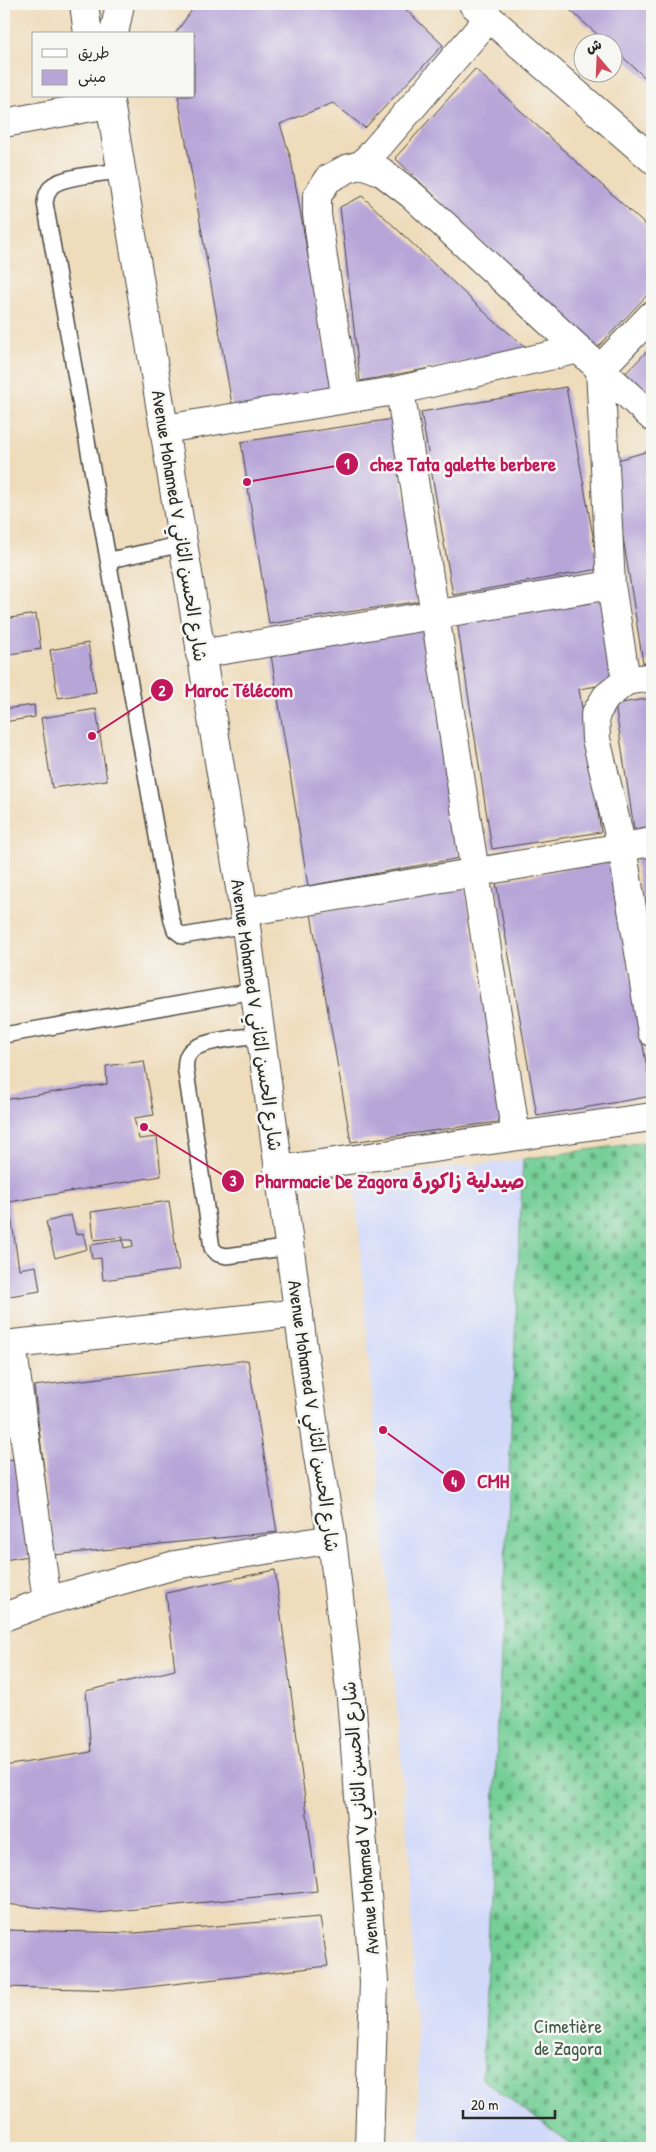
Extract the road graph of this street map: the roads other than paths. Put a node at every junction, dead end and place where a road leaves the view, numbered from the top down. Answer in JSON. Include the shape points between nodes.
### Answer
{"nodes":[{"id":1,"x":84,"y":4,"type":"edge"},
{"id":2,"x":120,"y":4,"type":"edge"},
{"id":3,"x":481,"y":11,"type":"edge"},
{"id":4,"x":88,"y":32,"type":"edge"},
{"id":5,"x":114,"y":32,"type":"edge"},
{"id":6,"x":109,"y":100,"type":"edge"},
{"id":7,"x":4,"y":123,"type":"edge"},
{"id":8,"x":649,"y":149,"type":"edge"},
{"id":9,"x":363,"y":164,"type":"junction"},
{"id":10,"x":121,"y":171,"type":"junction"},
{"id":11,"x":652,"y":316,"type":"edge"},
{"id":12,"x":579,"y":350,"type":"junction"},
{"id":13,"x":600,"y":369,"type":"junction"},
{"id":14,"x":400,"y":390,"type":"junction"},
{"id":15,"x":346,"y":399,"type":"junction"},
{"id":16,"x":652,"y":417,"type":"edge"},
{"id":17,"x":164,"y":429,"type":"junction"},
{"id":18,"x":183,"y":544,"type":"junction"},
{"id":19,"x":110,"y":560,"type":"junction"},
{"id":20,"x":611,"y":585,"type":"junction"},
{"id":21,"x":435,"y":614,"type":"junction"},
{"id":22,"x":200,"y":654,"type":"junction"},
{"id":23,"x":639,"y":679,"type":"edge"},
{"id":24,"x":652,"y":842,"type":"edge"},
{"id":25,"x":622,"y":847,"type":"junction"},
{"id":26,"x":475,"y":872,"type":"junction"},
{"id":27,"x":245,"y":919,"type":"junction"},
{"id":28,"x":254,"y":991,"type":"junction"},
{"id":29,"x":652,"y":1032,"type":"edge"},
{"id":30,"x":4,"y":1035,"type":"edge"},
{"id":31,"x":260,"y":1035,"type":"junction"},
{"id":32,"x":652,"y":1116,"type":"edge"},
{"id":33,"x":516,"y":1136,"type":"junction"},
{"id":34,"x":278,"y":1170,"type":"junction"},
{"id":35,"x":290,"y":1247,"type":"junction"},
{"id":36,"x":299,"y":1313,"type":"junction"},
{"id":37,"x":8,"y":1344,"type":"edge"},
{"id":38,"x":332,"y":1539,"type":"junction"},
{"id":39,"x":47,"y":1601,"type":"junction"},
{"id":40,"x":4,"y":1617,"type":"edge"},
{"id":41,"x":368,"y":2148,"type":"edge"}],
"edges":[{"from":1,"to":4,"type":"street"},
{"from":2,"to":5,"type":"street"},
{"from":3,"to":8,"type":"street"},
{"from":3,"to":9,"type":"street"},
{"from":6,"to":7,"type":"street"},
{"from":6,"to":10,"type":"street","name":"Avenue Mohamed V شارع الحسن الثاني"},
{"from":9,"to":12,"type":"street","via":[[382,172],[412,195]]},
{"from":9,"to":15,"type":"street","via":[[328,179],[317,196],[323,258]]},
{"from":10,"to":17,"type":"street","name":"Avenue Mohamed V شارع الحسن الثاني"},
{"from":10,"to":19,"type":"lane","via":[[63,180],[53,185],[45,204]]},
{"from":11,"to":13,"type":"street"},
{"from":12,"to":13,"type":"street"},
{"from":12,"to":14,"type":"street"},
{"from":13,"to":16,"type":"street"},
{"from":13,"to":20,"type":"street"},
{"from":14,"to":15,"type":"street"},
{"from":14,"to":21,"type":"street"},
{"from":15,"to":17,"type":"street"},
{"from":17,"to":18,"type":"street","name":"Avenue Mohamed V شارع الحسن الثاني"},
{"from":18,"to":19,"type":"lane"},
{"from":18,"to":22,"type":"street","name":"Avenue Mohamed V شارع الحسن الثاني"},
{"from":19,"to":27,"type":"lane","via":[[175,930],[183,936]]},
{"from":20,"to":21,"type":"street"},
{"from":20,"to":23,"type":"street"},
{"from":21,"to":22,"type":"street"},
{"from":21,"to":26,"type":"street"},
{"from":22,"to":27,"type":"street","name":"Avenue Mohamed V شارع الحسن الثاني"},
{"from":23,"to":25,"type":"street","via":[[606,697],[595,715],[596,739]]},
{"from":24,"to":25,"type":"street"},
{"from":25,"to":26,"type":"street"},
{"from":25,"to":29,"type":"street"},
{"from":26,"to":27,"type":"street"},
{"from":26,"to":33,"type":"street"},
{"from":27,"to":28,"type":"street","name":"Avenue Mohamed V شارع الحسن الثاني"},
{"from":28,"to":30,"type":"lane"},
{"from":28,"to":31,"type":"street","name":"Avenue Mohamed V شارع الحسن الثاني"},
{"from":31,"to":34,"type":"street","name":"Avenue Mohamed V شارع الحسن الثاني"},
{"from":31,"to":35,"type":"lane","via":[[203,1044],[189,1052],[186,1072],[212,1248],[227,1256]]},
{"from":32,"to":33,"type":"street"},
{"from":33,"to":34,"type":"street"},
{"from":34,"to":35,"type":"street","name":"Avenue Mohamed V شارع الحسن الثاني"},
{"from":35,"to":36,"type":"street","name":"Avenue Mohamed V شارع الحسن الثاني"},
{"from":36,"to":37,"type":"street"},
{"from":36,"to":38,"type":"street","name":"Avenue Mohamed V شارع الحسن الثاني"},
{"from":37,"to":39,"type":"street"},
{"from":38,"to":39,"type":"street","via":[[175,1565]]},
{"from":38,"to":41,"type":"street","name":"Avenue Mohamed V شارع الحسن الثاني","via":[[351,1698],[374,1981]]},
{"from":39,"to":40,"type":"street"}]}
